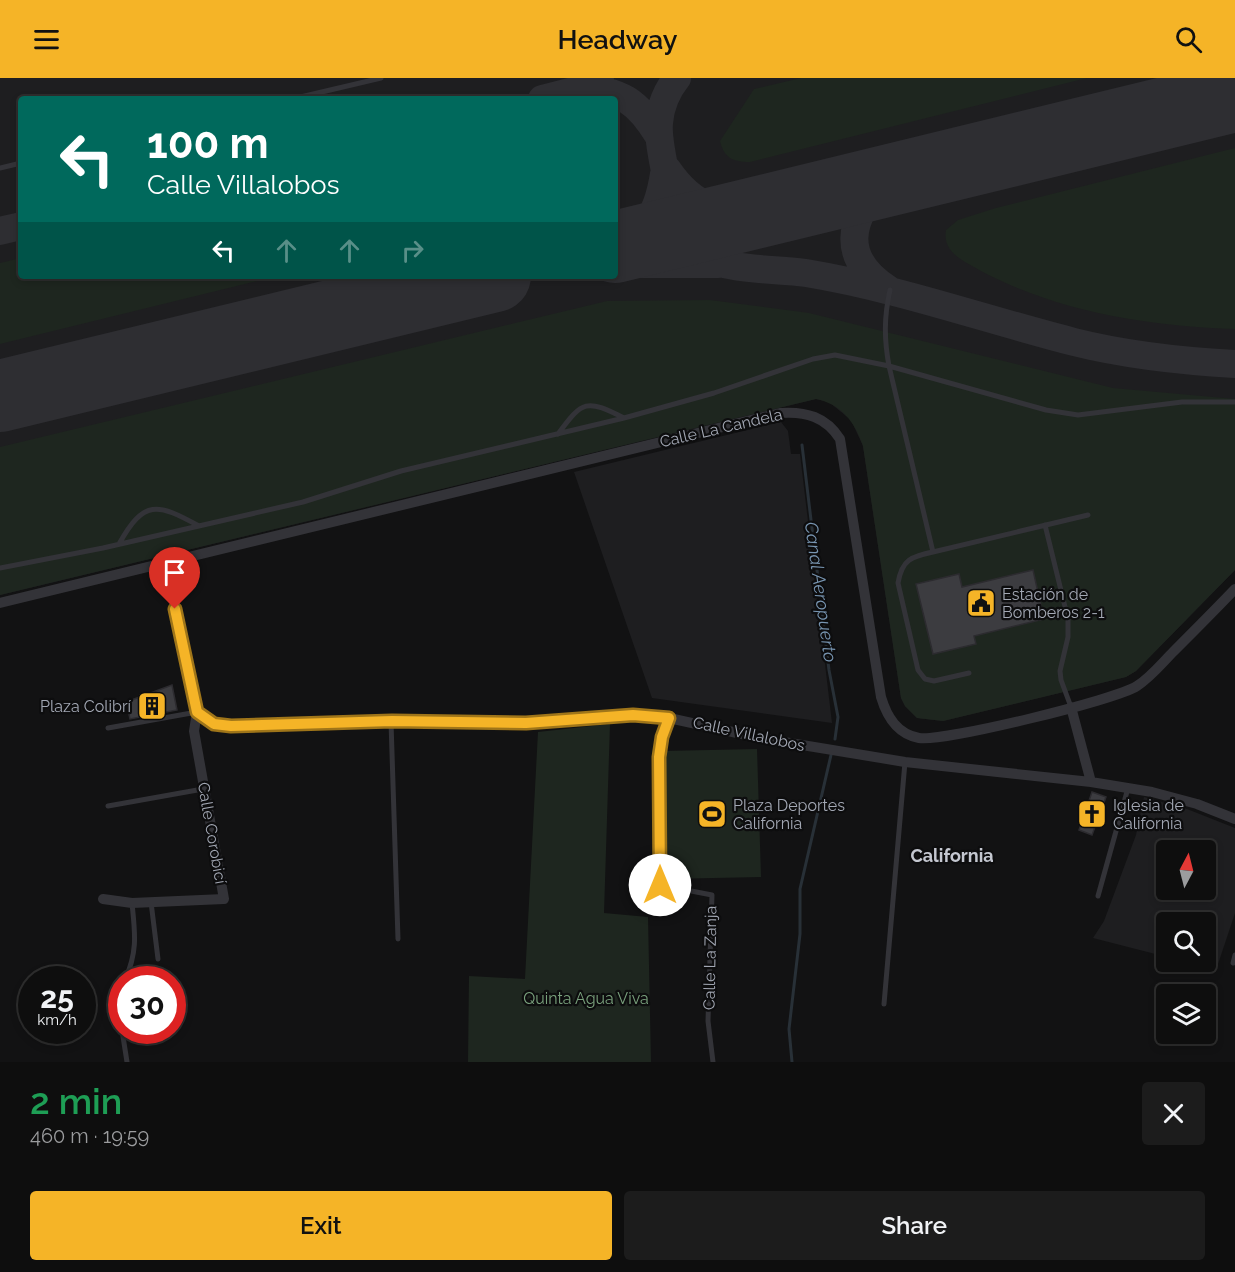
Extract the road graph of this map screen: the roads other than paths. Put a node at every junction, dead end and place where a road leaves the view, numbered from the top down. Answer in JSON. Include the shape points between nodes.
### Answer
{"nodes":[{"id":1,"x":381,"y":78,"type":"edge"},
{"id":2,"x":305,"y":96,"type":"edge"},
{"id":3,"x":18,"y":164,"type":"edge"},
{"id":4,"x":0,"y":168,"type":"edge"},
{"id":5,"x":890,"y":290,"type":"dead end"},
{"id":6,"x":889,"y":366,"type":"junction"},
{"id":7,"x":1235,"y":402,"type":"edge"},
{"id":8,"x":624,"y":418,"type":"junction"},
{"id":9,"x":558,"y":434,"type":"junction"},
{"id":10,"x":1088,"y":515,"type":"dead end"},
{"id":11,"x":1046,"y":525,"type":"junction"},
{"id":12,"x":200,"y":526,"type":"junction"},
{"id":13,"x":119,"y":544,"type":"junction"},
{"id":14,"x":933,"y":552,"type":"junction"},
{"id":15,"x":166,"y":563,"type":"junction"},
{"id":16,"x":0,"y":568,"type":"edge"},
{"id":17,"x":1235,"y":590,"type":"edge"},
{"id":18,"x":0,"y":603,"type":"edge"},
{"id":19,"x":969,"y":673,"type":"dead end"},
{"id":20,"x":1071,"y":707,"type":"junction"},
{"id":21,"x":197,"y":712,"type":"junction"},
{"id":22,"x":669,"y":718,"type":"junction"},
{"id":23,"x":392,"y":721,"type":"junction"},
{"id":24,"x":108,"y":728,"type":"dead end"},
{"id":25,"x":905,"y":762,"type":"junction"},
{"id":26,"x":1091,"y":782,"type":"junction"},
{"id":27,"x":203,"y":789,"type":"junction"},
{"id":28,"x":1128,"y":789,"type":"junction"},
{"id":29,"x":108,"y":806,"type":"dead end"},
{"id":30,"x":1235,"y":819,"type":"edge"},
{"id":31,"x":660,"y":885,"type":"joint"},
{"id":32,"x":1098,"y":896,"type":"dead end"},
{"id":33,"x":102,"y":899,"type":"dead end"},
{"id":34,"x":151,"y":902,"type":"junction"},
{"id":35,"x":132,"y":903,"type":"junction"},
{"id":36,"x":398,"y":939,"type":"dead end"},
{"id":37,"x":1235,"y":955,"type":"edge"},
{"id":38,"x":159,"y":959,"type":"dead end"},
{"id":39,"x":1233,"y":963,"type":"dead end"},
{"id":40,"x":132,"y":966,"type":"edge"},
{"id":41,"x":885,"y":1004,"type":"dead end"},
{"id":42,"x":124,"y":1044,"type":"edge"},
{"id":43,"x":127,"y":1062,"type":"edge"},
{"id":44,"x":713,"y":1062,"type":"edge"}],
"edges":[{"from":1,"to":2,"type":"lane"},
{"from":3,"to":4,"type":"lane"},
{"from":5,"to":6,"type":"lane","via":[[884,335]]},
{"from":6,"to":7,"type":"lane","via":[[1046,410],[1078,415],[1182,402]]},
{"from":6,"to":8,"type":"lane","via":[[835,355],[813,359]]},
{"from":6,"to":14,"type":"lane"},
{"from":8,"to":9,"type":"lane"},
{"from":8,"to":9,"type":"lane","via":[[594,405],[584,405]]},
{"from":9,"to":12,"type":"lane","via":[[401,471],[303,502]]},
{"from":10,"to":11,"type":"lane"},
{"from":11,"to":14,"type":"lane"},
{"from":11,"to":20,"type":"lane","via":[[1068,619],[1060,671]]},
{"from":12,"to":13,"type":"lane"},
{"from":12,"to":13,"type":"lane","via":[[174,512],[148,510],[136,517]]},
{"from":13,"to":16,"type":"lane"},
{"from":14,"to":19,"type":"lane","via":[[912,557],[900,568],[898,583],[918,670],[925,679],[934,681]]},
{"from":15,"to":18,"type":"street","name":"Calle La Candela"},
{"from":15,"to":20,"type":"street","name":"Calle La Candela","via":[[780,413],[802,412],[828,424],[840,440],[881,697],[898,728],[919,738],[942,737]]},
{"from":15,"to":21,"type":"street"},
{"from":17,"to":20,"type":"street","name":"Calle La Candela","via":[[1137,686]]},
{"from":20,"to":26,"type":"street"},
{"from":21,"to":23,"type":"street","name":"Calle Villalobos","via":[[214,724],[231,726]]},
{"from":21,"to":24,"type":"lane"},
{"from":21,"to":27,"type":"street","name":"Calle Corobicí","via":[[194,731]]},
{"from":22,"to":23,"type":"street","name":"Calle Villalobos","via":[[633,715],[526,723]]},
{"from":22,"to":25,"type":"street","name":"Calle Villalobos"},
{"from":22,"to":31,"type":"street","name":"Calle La Zanja","via":[[659,757]]},
{"from":23,"to":36,"type":"lane"},
{"from":25,"to":26,"type":"street","name":"Calle Villalobos"},
{"from":25,"to":41,"type":"lane"},
{"from":26,"to":28,"type":"street","name":"Calle Villalobos"},
{"from":27,"to":29,"type":"lane"},
{"from":27,"to":34,"type":"street","name":"Calle Corobicí","via":[[224,899]]},
{"from":28,"to":30,"type":"street","name":"Calle Villalobos","via":[[1175,798]]},
{"from":28,"to":32,"type":"lane"},
{"from":31,"to":44,"type":"lane","name":"Calle La Zanja","via":[[712,895],[708,1020]]},
{"from":33,"to":35,"type":"street","name":"Calle Corobicí"},
{"from":34,"to":35,"type":"street","name":"Calle Corobicí"},
{"from":34,"to":38,"type":"lane"},
{"from":35,"to":40,"type":"lane","via":[[136,949]]},
{"from":37,"to":39,"type":"lane"},
{"from":42,"to":43,"type":"lane"}]}
